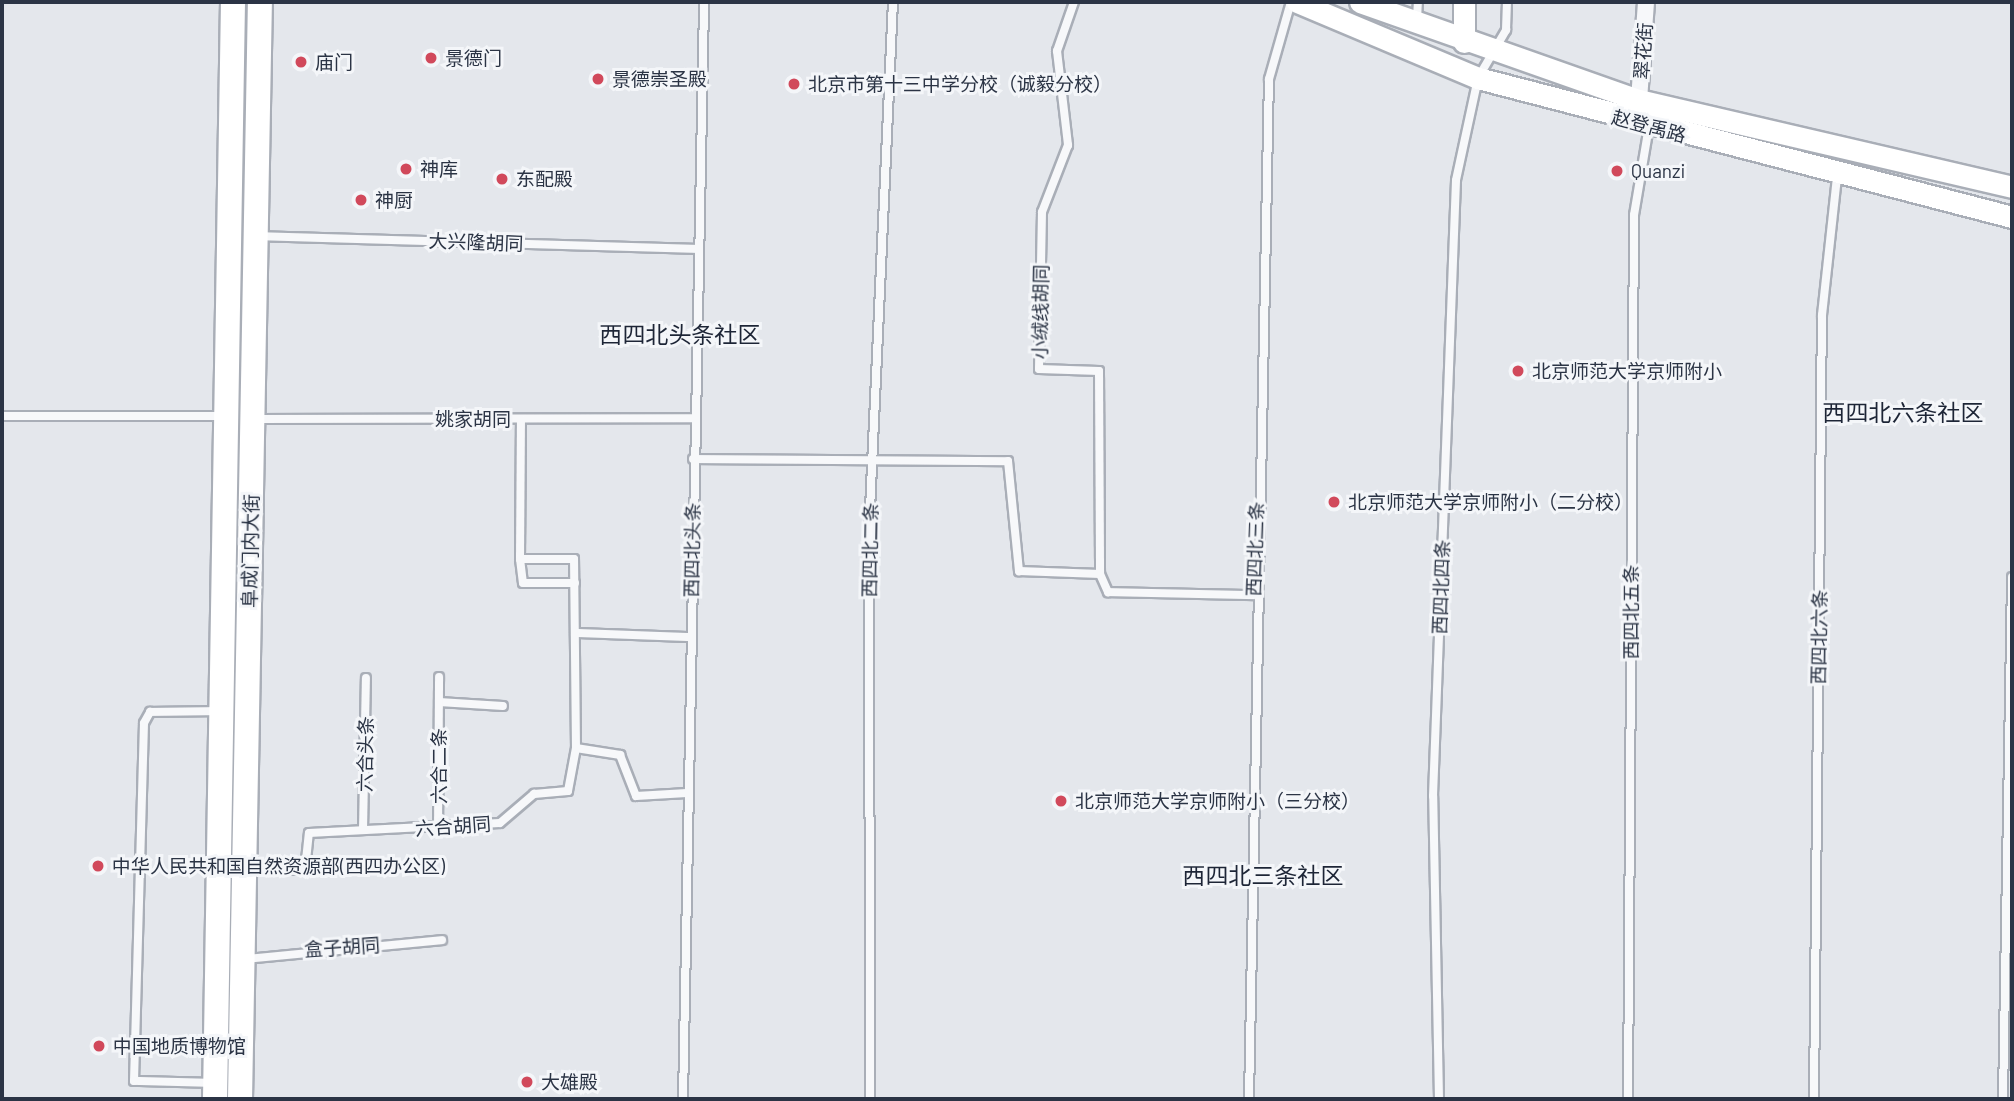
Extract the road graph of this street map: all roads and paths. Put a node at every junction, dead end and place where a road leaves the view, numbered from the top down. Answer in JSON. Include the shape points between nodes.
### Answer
{"nodes":[{"id":1,"x":233,"y":2,"type":"edge"},
{"id":2,"x":260,"y":2,"type":"edge"},
{"id":3,"x":704,"y":2,"type":"edge"},
{"id":4,"x":893,"y":2,"type":"edge"},
{"id":5,"x":1074,"y":2,"type":"edge"},
{"id":6,"x":1294,"y":2,"type":"edge"},
{"id":7,"x":1360,"y":2,"type":"edge"},
{"id":8,"x":1418,"y":2,"type":"edge"},
{"id":9,"x":1464,"y":2,"type":"edge"},
{"id":10,"x":1507,"y":2,"type":"edge"},
{"id":11,"x":1646,"y":2,"type":"edge"},
{"id":12,"x":1417,"y":26,"type":"junction"},
{"id":13,"x":1464,"y":42,"type":"junction"},
{"id":14,"x":1490,"y":52,"type":"junction"},
{"id":15,"x":1478,"y":78,"type":"junction"},
{"id":16,"x":1639,"y":100,"type":"junction"},
{"id":17,"x":1649,"y":126,"type":"junction"},
{"id":18,"x":1837,"y":176,"type":"junction"},
{"id":19,"x":2012,"y":187,"type":"edge"},
{"id":20,"x":2012,"y":217,"type":"edge"},
{"id":21,"x":256,"y":236,"type":"junction"},
{"id":22,"x":696,"y":249,"type":"junction"},
{"id":23,"x":2,"y":416,"type":"edge"},
{"id":24,"x":226,"y":416,"type":"junction"},
{"id":25,"x":694,"y":418,"type":"junction"},
{"id":26,"x":253,"y":419,"type":"junction"},
{"id":27,"x":521,"y":419,"type":"junction"},
{"id":28,"x":693,"y":459,"type":"junction"},
{"id":29,"x":872,"y":459,"type":"junction"},
{"id":30,"x":520,"y":559,"type":"junction"},
{"id":31,"x":1100,"y":574,"type":"junction"},
{"id":32,"x":2012,"y":577,"type":"edge"},
{"id":33,"x":575,"y":583,"type":"junction"},
{"id":34,"x":1254,"y":595,"type":"junction"},
{"id":35,"x":575,"y":633,"type":"junction"},
{"id":36,"x":690,"y":637,"type":"junction"},
{"id":37,"x":366,"y":677,"type":"dead end"},
{"id":38,"x":439,"y":677,"type":"dead end"},
{"id":39,"x":439,"y":702,"type":"junction"},
{"id":40,"x":503,"y":706,"type":"dead end"},
{"id":41,"x":222,"y":710,"type":"junction"},
{"id":42,"x":247,"y":710,"type":"junction"},
{"id":43,"x":576,"y":748,"type":"junction"},
{"id":44,"x":687,"y":793,"type":"junction"},
{"id":45,"x":363,"y":830,"type":"junction"},
{"id":46,"x":438,"y":830,"type":"junction"},
{"id":47,"x":244,"y":870,"type":"junction"},
{"id":48,"x":442,"y":940,"type":"dead end"},
{"id":49,"x":243,"y":959,"type":"junction"},
{"id":50,"x":216,"y":1091,"type":"edge"},
{"id":51,"x":240,"y":1099,"type":"edge"},
{"id":52,"x":683,"y":1099,"type":"edge"},
{"id":53,"x":870,"y":1099,"type":"edge"},
{"id":54,"x":1249,"y":1099,"type":"edge"},
{"id":55,"x":1439,"y":1099,"type":"edge"},
{"id":56,"x":1628,"y":1099,"type":"edge"},
{"id":57,"x":1814,"y":1099,"type":"edge"},
{"id":58,"x":2003,"y":1099,"type":"edge"}],
"edges":[{"from":1,"to":24,"type":"main road","name":"阜成门内大街"},
{"from":2,"to":21,"type":"main road","name":"阜成门内大街"},
{"from":3,"to":22,"type":"lane","name":"西四北头条"},
{"from":4,"to":29,"type":"lane","name":"西四北二条"},
{"from":5,"to":31,"type":"lane","name":"小绒线胡同","via":[[1057,51],[1068,145],[1042,212],[1039,369],[1099,371]]},
{"from":6,"to":15,"type":"main road","name":"赵登禹路"},
{"from":6,"to":34,"type":"lane","name":"西四北三条","via":[[1269,79]]},
{"from":7,"to":12,"type":"main road","name":"赵登禹路"},
{"from":8,"to":12,"type":"lane"},
{"from":9,"to":13,"type":"main road"},
{"from":10,"to":14,"type":"lane","name":"西四北四条","via":[[1506,30]]},
{"from":11,"to":16,"type":"street","name":"翠花街"},
{"from":12,"to":13,"type":"main road","name":"赵登禹路"},
{"from":13,"to":14,"type":"main road","name":"赵登禹路"},
{"from":14,"to":15,"type":"lane","name":"西四北四条"},
{"from":14,"to":16,"type":"main road","name":"赵登禹路"},
{"from":15,"to":17,"type":"main road","name":"赵登禹路"},
{"from":15,"to":55,"type":"lane","name":"西四北四条","via":[[1456,180],[1433,796]]},
{"from":16,"to":19,"type":"main road","name":"赵登禹路"},
{"from":17,"to":18,"type":"main road","name":"赵登禹路"},
{"from":17,"to":56,"type":"lane","name":"西四北五条","via":[[1634,215]]},
{"from":18,"to":20,"type":"main road","name":"赵登禹路"},
{"from":18,"to":57,"type":"lane","name":"西四北六条","via":[[1822,316]]},
{"from":21,"to":22,"type":"lane","name":"大兴隆胡同"},
{"from":21,"to":26,"type":"main road","name":"阜成门内大街"},
{"from":22,"to":25,"type":"lane","name":"西四北头条"},
{"from":23,"to":24,"type":"lane"},
{"from":24,"to":41,"type":"main road","name":"阜成门内大街"},
{"from":25,"to":27,"type":"lane","name":"姚家胡同"},
{"from":25,"to":28,"type":"lane","name":"西四北头条"},
{"from":26,"to":27,"type":"lane","name":"姚家胡同"},
{"from":26,"to":42,"type":"main road","name":"阜成门内大街"},
{"from":27,"to":30,"type":"lane"},
{"from":28,"to":29,"type":"lane"},
{"from":28,"to":36,"type":"lane","name":"西四北头条"},
{"from":29,"to":31,"type":"lane","via":[[1007,461],[1019,571]]},
{"from":29,"to":53,"type":"lane","name":"西四北二条"},
{"from":30,"to":33,"type":"lane","via":[[523,583]]},
{"from":30,"to":33,"type":"lane","name":"六合胡同","via":[[575,559]]},
{"from":31,"to":34,"type":"lane","via":[[1108,592]]},
{"from":32,"to":58,"type":"lane"},
{"from":33,"to":35,"type":"lane","name":"六合胡同"},
{"from":34,"to":54,"type":"lane","name":"西四北三条"},
{"from":35,"to":36,"type":"lane"},
{"from":35,"to":43,"type":"lane","name":"六合胡同"},
{"from":36,"to":44,"type":"lane","name":"西四北头条"},
{"from":37,"to":45,"type":"lane","name":"六合头条"},
{"from":38,"to":39,"type":"lane","name":"六合二条"},
{"from":39,"to":40,"type":"lane","name":"六合二条"},
{"from":39,"to":46,"type":"lane","name":"六合二条"},
{"from":41,"to":42,"type":"lane"},
{"from":41,"to":50,"type":"main road","name":"阜成门内大街"},
{"from":41,"to":50,"type":"lane","via":[[150,712],[144,723],[134,1081]]},
{"from":42,"to":47,"type":"main road","name":"阜成门内大街"},
{"from":43,"to":44,"type":"lane","via":[[620,755],[636,796]]},
{"from":43,"to":46,"type":"lane","name":"六合胡同","via":[[568,791],[534,794],[500,823]]},
{"from":44,"to":52,"type":"lane","name":"西四北头条"},
{"from":45,"to":46,"type":"lane","name":"六合胡同"},
{"from":45,"to":47,"type":"lane","name":"六合胡同","via":[[309,833],[305,870]]},
{"from":47,"to":49,"type":"main road","name":"阜成门内大街"},
{"from":48,"to":49,"type":"lane","name":"盒子胡同"},
{"from":49,"to":51,"type":"main road","name":"阜成门内大街"}]}
